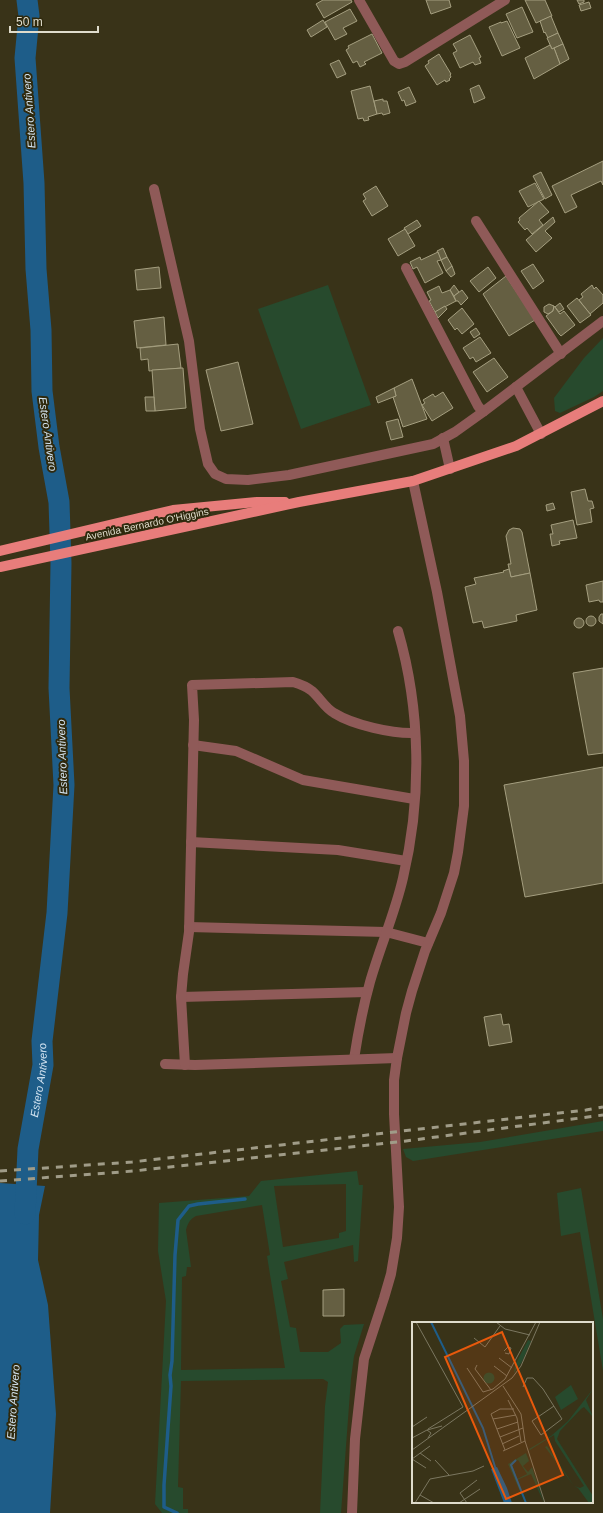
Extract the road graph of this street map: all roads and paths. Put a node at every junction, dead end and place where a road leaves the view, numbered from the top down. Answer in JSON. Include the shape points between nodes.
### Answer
{"nodes":[{"id":1,"x":359,"y":0,"type":"edge"},
{"id":2,"x":505,"y":0,"type":"edge"},
{"id":3,"x":154,"y":190,"type":"dead end"},
{"id":4,"x":476,"y":221,"type":"dead end"},
{"id":5,"x":406,"y":268,"type":"dead end"},
{"id":6,"x":603,"y":321,"type":"edge"},
{"id":7,"x":561,"y":354,"type":"junction"},
{"id":8,"x":516,"y":387,"type":"junction"},
{"id":9,"x":603,"y":401,"type":"edge"},
{"id":10,"x":483,"y":412,"type":"junction"},
{"id":11,"x":541,"y":434,"type":"junction"},
{"id":12,"x":443,"y":438,"type":"junction"},
{"id":13,"x":450,"y":469,"type":"junction"},
{"id":14,"x":413,"y":482,"type":"junction"},
{"id":15,"x":299,"y":502,"type":"junction"},
{"id":16,"x":0,"y":551,"type":"edge"},
{"id":17,"x":0,"y":567,"type":"edge"},
{"id":18,"x":398,"y":631,"type":"dead end"},
{"id":19,"x":415,"y":733,"type":"junction"},
{"id":20,"x":193,"y":745,"type":"junction"},
{"id":21,"x":414,"y":799,"type":"junction"},
{"id":22,"x":191,"y":842,"type":"junction"},
{"id":23,"x":406,"y":861,"type":"junction"},
{"id":24,"x":189,"y":927,"type":"junction"},
{"id":25,"x":386,"y":932,"type":"junction"},
{"id":26,"x":428,"y":943,"type":"junction"},
{"id":27,"x":367,"y":992,"type":"junction"},
{"id":28,"x":181,"y":997,"type":"junction"},
{"id":29,"x":397,"y":1058,"type":"junction"},
{"id":30,"x":354,"y":1059,"type":"junction"},
{"id":31,"x":165,"y":1064,"type":"dead end"},
{"id":32,"x":185,"y":1065,"type":"junction"},
{"id":33,"x":352,"y":1513,"type":"edge"}],
"edges":[{"from":1,"to":2,"type":"street","via":[[394,61],[399,64]]},
{"from":3,"to":12,"type":"street","via":[[189,341],[200,429],[208,464],[216,474],[226,479],[248,480],[289,475],[433,444]]},
{"from":4,"to":7,"type":"street"},
{"from":5,"to":10,"type":"street"},
{"from":6,"to":7,"type":"street"},
{"from":7,"to":8,"type":"street"},
{"from":8,"to":10,"type":"street"},
{"from":8,"to":11,"type":"street"},
{"from":9,"to":11,"type":"main road","name":"Avenida Bernardo O'Higgins"},
{"from":10,"to":12,"type":"street"},
{"from":11,"to":13,"type":"main road","name":"Avenida Bernardo O'Higgins","via":[[516,446]]},
{"from":12,"to":13,"type":"street"},
{"from":13,"to":14,"type":"main road","name":"Avenida Bernardo O'Higgins"},
{"from":14,"to":15,"type":"main road","name":"Avenida Bernardo O'Higgins"},
{"from":14,"to":26,"type":"street","via":[[460,716],[464,761],[464,806],[458,852],[448,893]]},
{"from":15,"to":16,"type":"main road","name":"Avenida Bernardo O'Higgins","via":[[257,502],[174,510]]},
{"from":15,"to":17,"type":"main road","name":"Avenida Bernardo O'Higgins"},
{"from":18,"to":19,"type":"street","via":[[409,675]]},
{"from":19,"to":20,"type":"street","via":[[402,734],[352,721],[334,713],[303,685],[293,682],[192,685]]},
{"from":19,"to":21,"type":"street"},
{"from":20,"to":21,"type":"street","via":[[236,751],[302,780]]},
{"from":20,"to":22,"type":"street"},
{"from":21,"to":23,"type":"street"},
{"from":22,"to":23,"type":"street","via":[[338,850]]},
{"from":22,"to":24,"type":"street"},
{"from":23,"to":25,"type":"street"},
{"from":24,"to":25,"type":"street"},
{"from":24,"to":28,"type":"street"},
{"from":25,"to":26,"type":"street"},
{"from":25,"to":27,"type":"street"},
{"from":26,"to":29,"type":"street","via":[[406,1012]]},
{"from":27,"to":28,"type":"street"},
{"from":27,"to":30,"type":"street"},
{"from":28,"to":32,"type":"street"},
{"from":29,"to":30,"type":"street"},
{"from":29,"to":33,"type":"street","via":[[394,1094],[399,1207],[397,1238],[384,1298],[364,1359],[355,1439]]},
{"from":30,"to":32,"type":"street"},
{"from":31,"to":32,"type":"street"}]}
